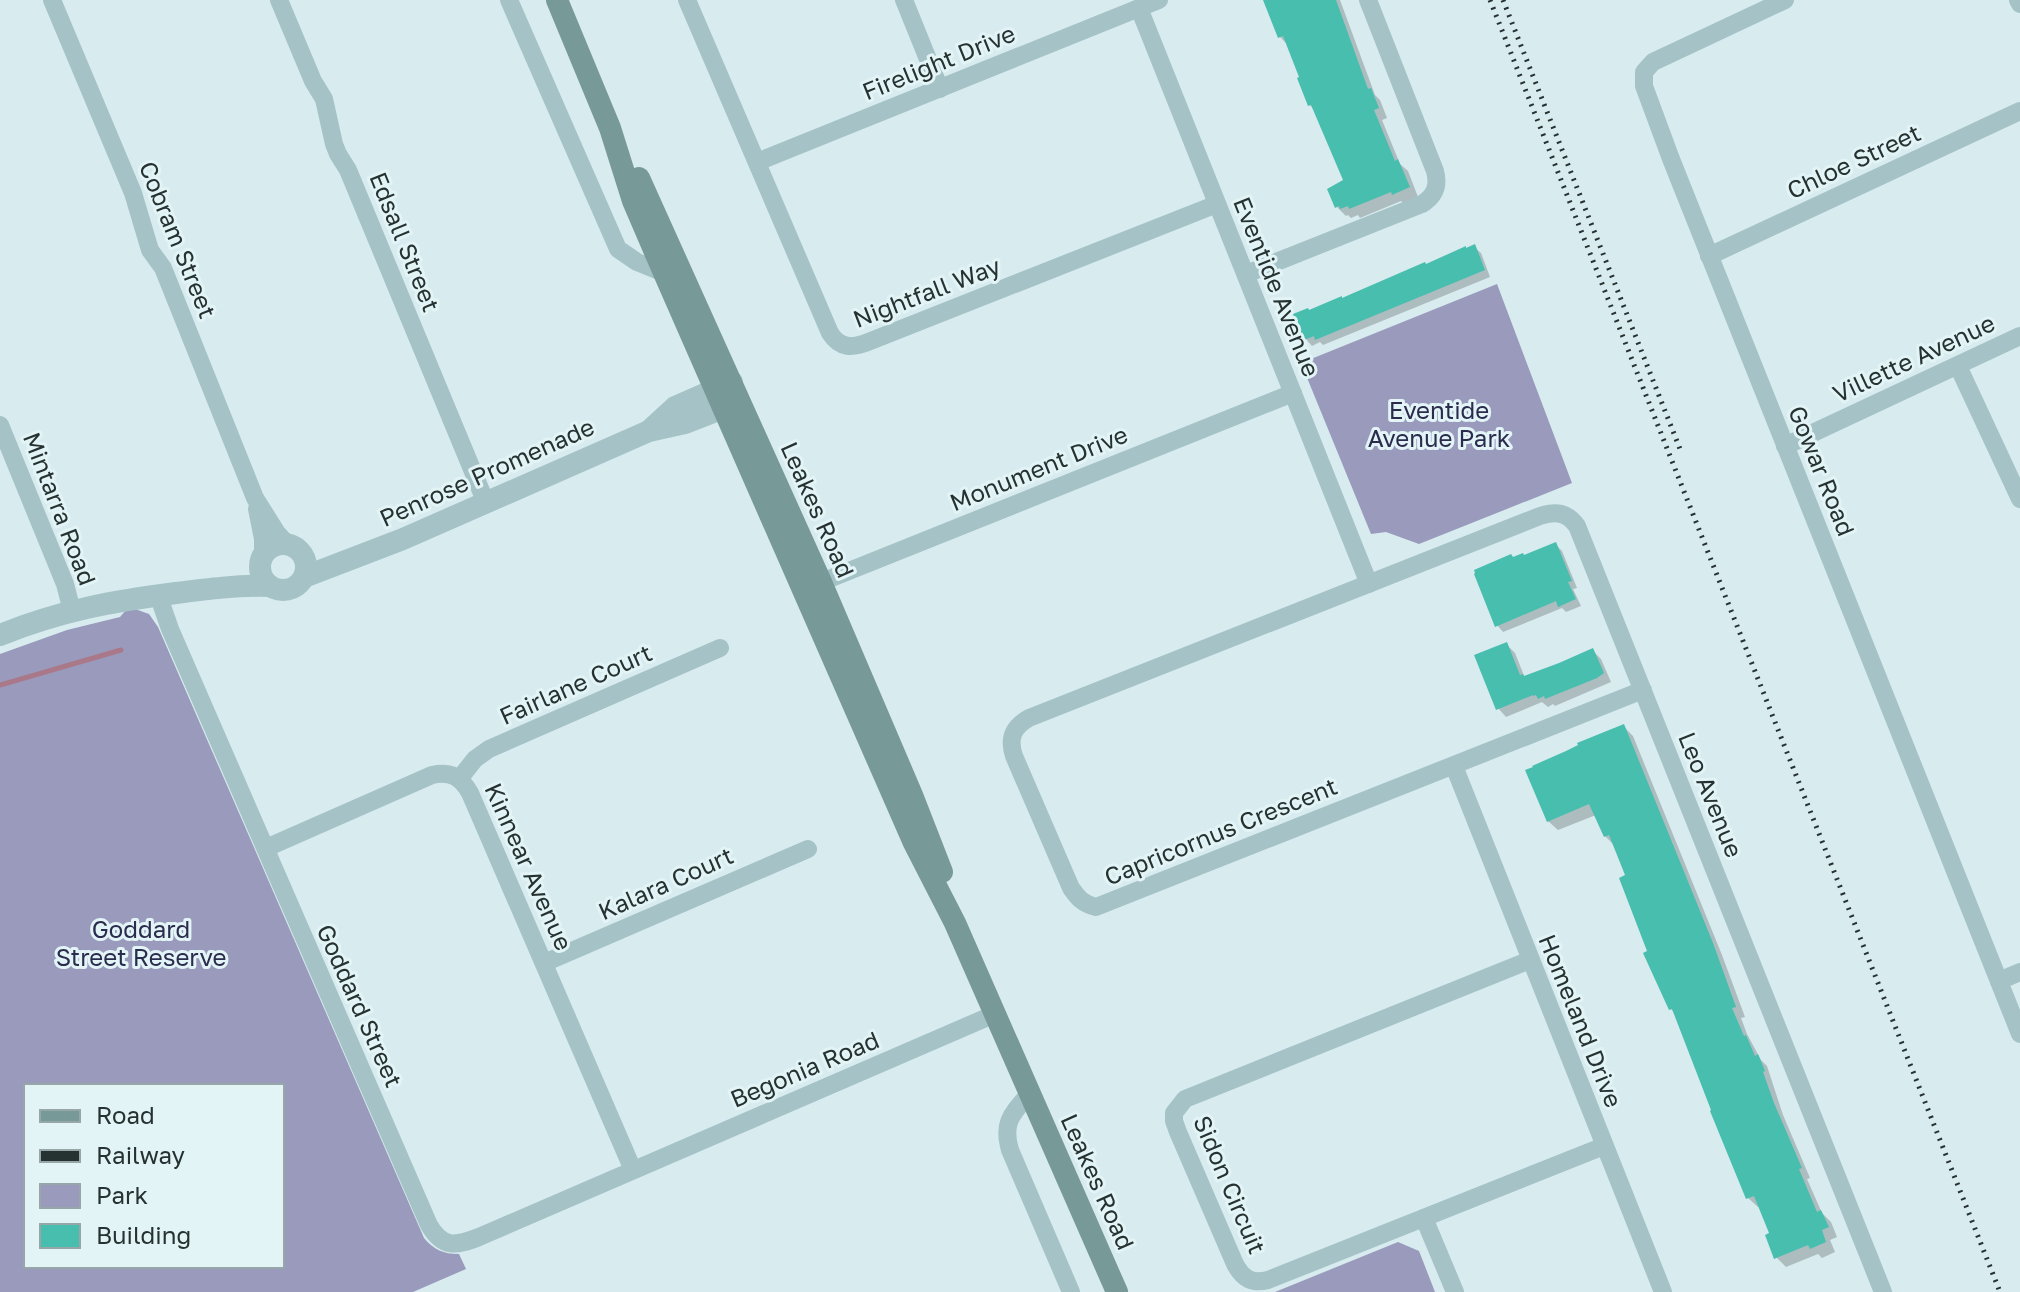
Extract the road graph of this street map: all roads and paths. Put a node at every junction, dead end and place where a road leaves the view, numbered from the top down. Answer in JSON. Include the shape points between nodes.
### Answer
{"nodes":[{"id":1,"x":52,"y":0,"type":"edge"},
{"id":2,"x":279,"y":0,"type":"edge"},
{"id":3,"x":509,"y":0,"type":"edge"},
{"id":4,"x":557,"y":0,"type":"edge"},
{"id":5,"x":687,"y":0,"type":"edge"},
{"id":6,"x":904,"y":0,"type":"edge"},
{"id":7,"x":1159,"y":0,"type":"edge"},
{"id":8,"x":1368,"y":0,"type":"edge"},
{"id":9,"x":1785,"y":0,"type":"edge"},
{"id":10,"x":1139,"y":8,"type":"junction"},
{"id":11,"x":940,"y":89,"type":"junction"},
{"id":12,"x":2020,"y":111,"type":"edge"},
{"id":13,"x":610,"y":128,"type":"junction"},
{"id":14,"x":757,"y":162,"type":"junction"},
{"id":15,"x":1217,"y":204,"type":"junction"},
{"id":16,"x":1709,"y":256,"type":"junction"},
{"id":17,"x":664,"y":273,"type":"junction"},
{"id":18,"x":1246,"y":274,"type":"junction"},
{"id":19,"x":2020,"y":336,"type":"edge"},
{"id":20,"x":1958,"y":366,"type":"junction"},
{"id":21,"x":1293,"y":393,"type":"junction"},
{"id":22,"x":727,"y":395,"type":"junction"},
{"id":23,"x":0,"y":425,"type":"edge"},
{"id":24,"x":1785,"y":446,"type":"junction"},
{"id":25,"x":255,"y":498,"type":"junction"},
{"id":26,"x":2020,"y":499,"type":"edge"},
{"id":27,"x":486,"y":503,"type":"junction"},
{"id":28,"x":294,"y":548,"type":"junction"},
{"id":29,"x":262,"y":557,"type":"junction"},
{"id":30,"x":345,"y":560,"type":"junction"},
{"id":31,"x":304,"y":577,"type":"junction"},
{"id":32,"x":1369,"y":584,"type":"junction"},
{"id":33,"x":269,"y":586,"type":"junction"},
{"id":34,"x":812,"y":586,"type":"junction"},
{"id":35,"x":210,"y":588,"type":"junction"},
{"id":36,"x":163,"y":595,"type":"junction"},
{"id":37,"x":72,"y":611,"type":"junction"},
{"id":38,"x":0,"y":635,"type":"edge"},
{"id":39,"x":720,"y":648,"type":"dead end"},
{"id":40,"x":1643,"y":690,"type":"junction"},
{"id":41,"x":1454,"y":766,"type":"junction"},
{"id":42,"x":460,"y":778,"type":"junction"},
{"id":43,"x":266,"y":848,"type":"junction"},
{"id":44,"x":808,"y":849,"type":"dead end"},
{"id":45,"x":1530,"y":960,"type":"junction"},
{"id":46,"x":544,"y":963,"type":"junction"},
{"id":47,"x":2020,"y":972,"type":"edge"},
{"id":48,"x":1999,"y":981,"type":"junction"},
{"id":49,"x":995,"y":1014,"type":"junction"},
{"id":50,"x":2020,"y":1034,"type":"edge"},
{"id":51,"x":1030,"y":1093,"type":"junction"},
{"id":52,"x":1604,"y":1146,"type":"junction"},
{"id":53,"x":633,"y":1170,"type":"junction"},
{"id":54,"x":1424,"y":1218,"type":"junction"},
{"id":55,"x":1071,"y":1292,"type":"edge"},
{"id":56,"x":1117,"y":1292,"type":"edge"},
{"id":57,"x":1455,"y":1292,"type":"edge"},
{"id":58,"x":1663,"y":1292,"type":"edge"},
{"id":59,"x":1883,"y":1292,"type":"edge"}],
"edges":[{"from":1,"to":25,"type":"street","name":"Cobram Street"},
{"from":2,"to":27,"type":"street","name":"Edsall Street","via":[[324,99],[338,154]]},
{"from":3,"to":17,"type":"street","via":[[618,249]]},
{"from":4,"to":13,"type":"main road","name":"Leakes Road"},
{"from":5,"to":14,"type":"street"},
{"from":6,"to":11,"type":"street"},
{"from":7,"to":10,"type":"street","name":"Firelight Drive"},
{"from":8,"to":18,"type":"street","via":[[1435,171],[1436,189],[1422,204]]},
{"from":9,"to":16,"type":"street","name":"Gowar Road","via":[[1653,62],[1644,72],[1644,86]]},
{"from":10,"to":11,"type":"street","name":"Firelight Drive"},
{"from":10,"to":15,"type":"street","name":"Eventide Avenue"},
{"from":11,"to":14,"type":"street","name":"Firelight Drive"},
{"from":12,"to":16,"type":"street","name":"Chloe Street"},
{"from":13,"to":17,"type":"main road","name":"Leakes Road"},
{"from":13,"to":22,"type":"main road","name":"Leakes Road","via":[[638,176]]},
{"from":14,"to":15,"type":"street","name":"Nightfall Way","via":[[830,333],[852,347]]},
{"from":15,"to":18,"type":"street","name":"Eventide Avenue"},
{"from":16,"to":24,"type":"street","name":"Gowar Road"},
{"from":17,"to":22,"type":"main road","name":"Leakes Road"},
{"from":18,"to":21,"type":"street","name":"Eventide Avenue"},
{"from":19,"to":20,"type":"street","name":"Villette Avenue"},
{"from":20,"to":24,"type":"street","name":"Villette Avenue"},
{"from":20,"to":26,"type":"street"},
{"from":21,"to":32,"type":"street","name":"Eventide Avenue"},
{"from":21,"to":34,"type":"street","name":"Monument Drive"},
{"from":22,"to":27,"type":"street","name":"Penrose Promenade","via":[[685,423],[649,431]]},
{"from":22,"to":34,"type":"main road","name":"Leakes Road"},
{"from":23,"to":37,"type":"street","name":"Mintarra Road"},
{"from":24,"to":48,"type":"street","name":"Gowar Road"},
{"from":25,"to":28,"type":"street","name":"Cobram Street","via":[[277,533]]},
{"from":25,"to":29,"type":"street","name":"Cobram Street"},
{"from":27,"to":30,"type":"street","name":"Penrose Promenade"},
{"from":28,"to":29,"type":"street","via":[[273,546]]},
{"from":28,"to":30,"type":"street","name":"Penrose Promenade"},
{"from":28,"to":31,"type":"street","via":[[306,561]]},
{"from":29,"to":33,"type":"street","via":[[261,577]]},
{"from":29,"to":35,"type":"street"},
{"from":30,"to":31,"type":"street","name":"Penrose Promenade"},
{"from":31,"to":33,"type":"street","via":[[289,590]]},
{"from":32,"to":40,"type":"street","name":"Leo Avenue","via":[[1540,516],[1563,513],[1577,526]]},
{"from":32,"to":41,"type":"street","name":"Capricornus Crescent","via":[[1019,724],[1012,750],[1071,888],[1096,907]]},
{"from":33,"to":35,"type":"street"},
{"from":34,"to":49,"type":"main road","name":"Leakes Road","via":[[914,843]]},
{"from":35,"to":36,"type":"street"},
{"from":36,"to":37,"type":"street"},
{"from":36,"to":43,"type":"street","name":"Goddard Street","via":[[170,629]]},
{"from":37,"to":38,"type":"street"},
{"from":39,"to":42,"type":"street","name":"Fairlane Court","via":[[489,749]]},
{"from":40,"to":41,"type":"street","name":"Capricornus Crescent"},
{"from":40,"to":59,"type":"street","name":"Leo Avenue"},
{"from":41,"to":45,"type":"street","name":"Homeland Drive"},
{"from":42,"to":43,"type":"street","name":"Kinnear Avenue","via":[[432,775]]},
{"from":42,"to":46,"type":"street","name":"Kinnear Avenue"},
{"from":43,"to":53,"type":"street","name":"Goddard Street","via":[[435,1235],[461,1244]]},
{"from":44,"to":46,"type":"street","name":"Kalara Court"},
{"from":45,"to":52,"type":"street","name":"Homeland Drive"},
{"from":45,"to":54,"type":"street","name":"Sidon Circuit","via":[[1185,1099],[1174,1113],[1235,1264],[1247,1280],[1268,1280]]},
{"from":46,"to":53,"type":"street","name":"Kinnear Avenue"},
{"from":47,"to":48,"type":"street"},
{"from":48,"to":50,"type":"street","name":"Gowar Road"},
{"from":49,"to":51,"type":"main road","name":"Leakes Road"},
{"from":49,"to":53,"type":"street","name":"Begonia Road"},
{"from":51,"to":55,"type":"street","via":[[1014,1112],[1006,1136]]},
{"from":51,"to":56,"type":"main road","name":"Leakes Road"},
{"from":52,"to":54,"type":"street","name":"Sidon Circuit"},
{"from":52,"to":58,"type":"street","name":"Homeland Drive"},
{"from":54,"to":57,"type":"street"}]}
